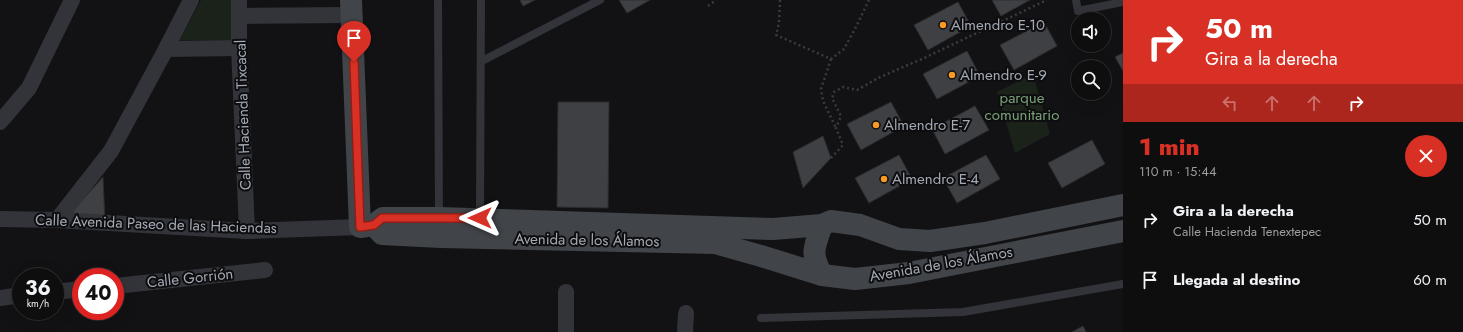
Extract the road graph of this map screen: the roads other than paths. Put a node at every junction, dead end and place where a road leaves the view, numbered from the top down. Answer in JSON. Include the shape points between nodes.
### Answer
{"nodes":[{"id":1,"x":72,"y":0,"type":"edge"},
{"id":2,"x":191,"y":0,"type":"edge"},
{"id":3,"x":239,"y":0,"type":"edge"},
{"id":4,"x":438,"y":0,"type":"edge"},
{"id":5,"x":481,"y":0,"type":"edge"},
{"id":6,"x":600,"y":0,"type":"edge"},
{"id":7,"x":1076,"y":0,"type":"edge"},
{"id":8,"x":1123,"y":2,"type":"edge"},
{"id":9,"x":351,"y":8,"type":"edge"},
{"id":10,"x":240,"y":16,"type":"junction"},
{"id":11,"x":239,"y":48,"type":"junction"},
{"id":12,"x":166,"y":49,"type":"junction"},
{"id":13,"x":482,"y":61,"type":"junction"},
{"id":14,"x":0,"y":122,"type":"edge"},
{"id":15,"x":1123,"y":205,"type":"edge"},
{"id":16,"x":480,"y":218,"type":"junction"},
{"id":17,"x":0,"y":219,"type":"edge"},
{"id":18,"x":56,"y":220,"type":"junction"},
{"id":19,"x":822,"y":225,"type":"junction"},
{"id":20,"x":367,"y":226,"type":"junction"},
{"id":21,"x":440,"y":228,"type":"junction"},
{"id":22,"x":247,"y":231,"type":"junction"},
{"id":23,"x":1123,"y":231,"type":"edge"},
{"id":24,"x":265,"y":270,"type":"dead end"},
{"id":25,"x":822,"y":275,"type":"junction"},
{"id":26,"x":1123,"y":284,"type":"edge"},
{"id":27,"x":124,"y":285,"type":"edge"},
{"id":28,"x":566,"y":292,"type":"dead end"},
{"id":29,"x":12,"y":296,"type":"edge"},
{"id":30,"x":0,"y":298,"type":"edge"},
{"id":31,"x":686,"y":313,"type":"dead end"},
{"id":32,"x":761,"y":318,"type":"dead end"},
{"id":33,"x":566,"y":332,"type":"edge"},
{"id":34,"x":685,"y":332,"type":"edge"}],
"edges":[{"from":1,"to":14,"type":"street","via":[[29,88]]},
{"from":2,"to":12,"type":"street"},
{"from":3,"to":10,"type":"street","name":"Calle Hacienda Tixcacal"},
{"from":4,"to":21,"type":"lane"},
{"from":5,"to":13,"type":"lane"},
{"from":6,"to":13,"type":"lane"},
{"from":7,"to":8,"type":"lane","via":[[1078,11]]},
{"from":9,"to":10,"type":"street"},
{"from":9,"to":20,"type":"street"},
{"from":10,"to":11,"type":"street","name":"Calle Hacienda Tixcacal"},
{"from":11,"to":12,"type":"street"},
{"from":11,"to":22,"type":"street","name":"Calle Hacienda Tixcacal"},
{"from":12,"to":18,"type":"street","via":[[111,151]]},
{"from":13,"to":16,"type":"lane"},
{"from":15,"to":19,"type":"street","name":"Avenida de los Álamos","via":[[930,242],[899,239],[860,225],[831,221]]},
{"from":16,"to":19,"type":"street","name":"Avenida de los Álamos","via":[[773,229]]},
{"from":16,"to":21,"type":"street","name":"Avenida de los Álamos"},
{"from":17,"to":18,"type":"street","name":"Calle Avenida Paseo de las Haciendas"},
{"from":18,"to":22,"type":"street","name":"Calle Avenida Paseo de las Haciendas"},
{"from":19,"to":25,"type":"street","via":[[813,253]]},
{"from":20,"to":21,"type":"street","name":"Avenida de los Álamos","via":[[382,234]]},
{"from":20,"to":22,"type":"street","name":"Calle Avenida Paseo de las Haciendas"},
{"from":21,"to":25,"type":"street","name":"Avenida de los Álamos","via":[[715,243]]},
{"from":23,"to":25,"type":"street","name":"Avenida de los Álamos","via":[[910,273],[855,279]]},
{"from":24,"to":27,"type":"street","name":"Calle Gorrión"},
{"from":26,"to":32,"type":"lane","via":[[963,312]]},
{"from":28,"to":33,"type":"street"},
{"from":29,"to":30,"type":"street"},
{"from":31,"to":34,"type":"street"}]}
